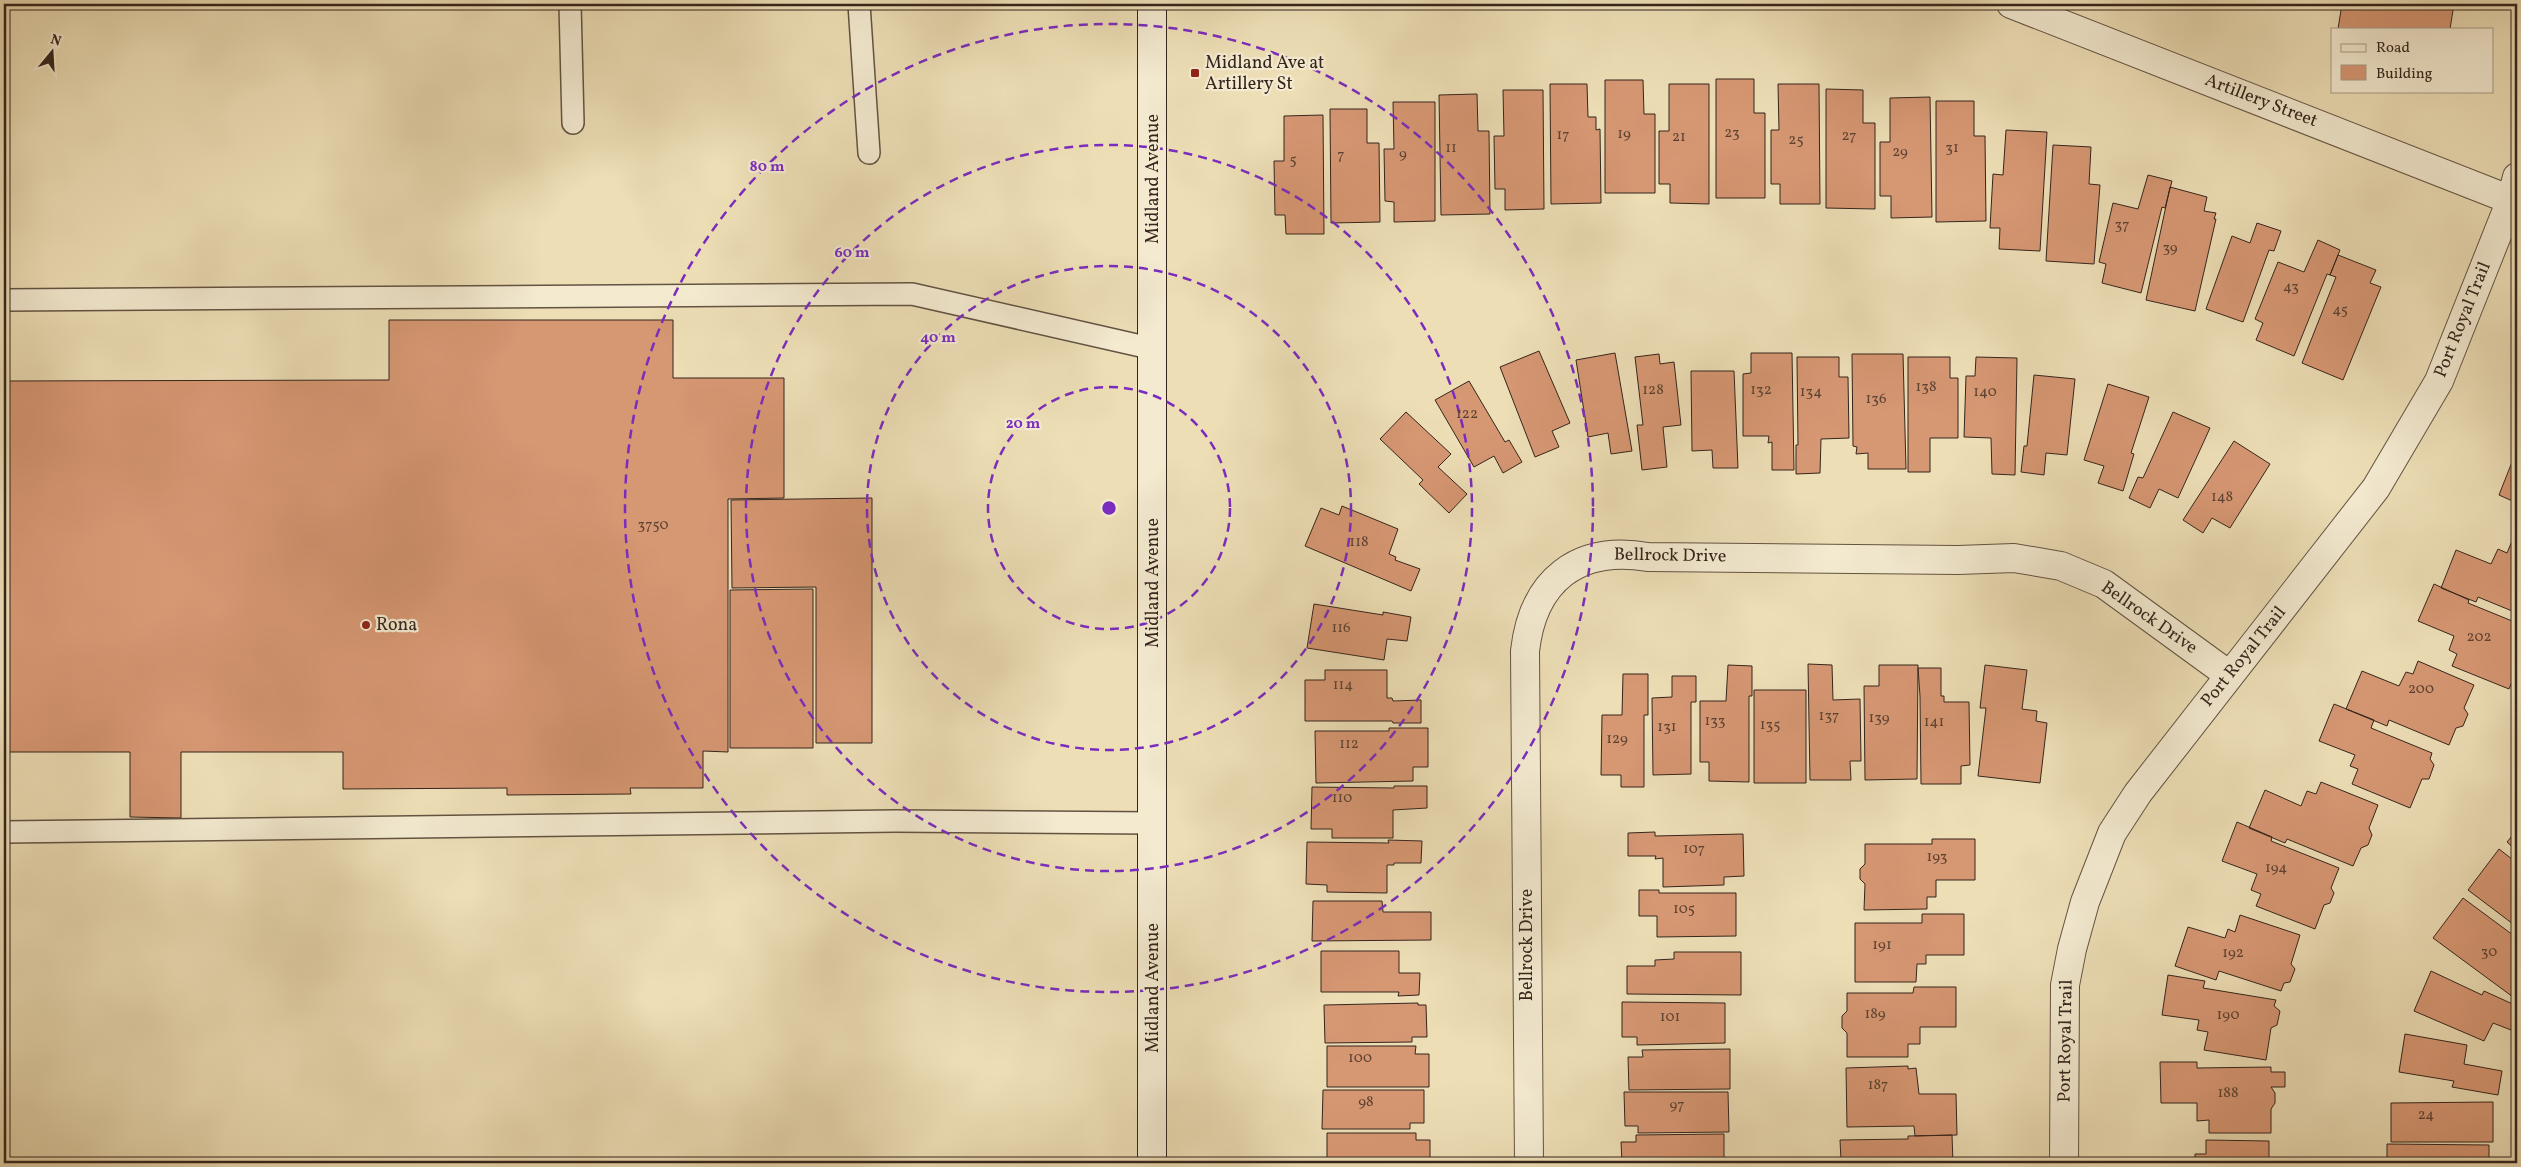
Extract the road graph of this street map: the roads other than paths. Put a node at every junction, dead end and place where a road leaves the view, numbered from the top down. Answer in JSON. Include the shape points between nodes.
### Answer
{"nodes":[{"id":1,"x":570,"y":4,"type":"edge"},
{"id":2,"x":860,"y":4,"type":"edge"},
{"id":3,"x":1152,"y":4,"type":"edge"},
{"id":4,"x":2011,"y":4,"type":"edge"},
{"id":5,"x":573,"y":123,"type":"dead end"},
{"id":6,"x":869,"y":152,"type":"dead end"},
{"id":7,"x":2515,"y":193,"type":"edge"},
{"id":8,"x":4,"y":300,"type":"edge"},
{"id":9,"x":1154,"y":349,"type":"junction"},
{"id":10,"x":2228,"y":675,"type":"junction"},
{"id":11,"x":1153,"y":823,"type":"junction"},
{"id":12,"x":4,"y":832,"type":"edge"},
{"id":13,"x":1152,"y":1163,"type":"edge"},
{"id":14,"x":1529,"y":1163,"type":"edge"},
{"id":15,"x":2064,"y":1163,"type":"edge"}],
"edges":[{"from":1,"to":5,"type":"lane"},
{"from":2,"to":6,"type":"lane"},
{"from":3,"to":9,"type":"street","name":"Midland Avenue"},
{"from":4,"to":7,"type":"street","name":"Artillery Street"},
{"from":7,"to":10,"type":"street","name":"Port Royal Trail","via":[[2439,381],[2376,488]]},
{"from":8,"to":9,"type":"lane","via":[[912,294]]},
{"from":9,"to":11,"type":"street","name":"Midland Avenue"},
{"from":10,"to":14,"type":"street","name":"Bellrock Drive","via":[[2104,584],[2061,566],[2014,558],[1678,557],[1612,553],[1587,559],[1566,571],[1547,588],[1534,609],[1525,651]]},
{"from":10,"to":15,"type":"street","name":"Port Royal Trail","via":[[2138,793],[2112,833],[2085,902],[2065,985]]},
{"from":11,"to":12,"type":"lane","via":[[896,821]]},
{"from":11,"to":13,"type":"street","name":"Midland Avenue"}]}
